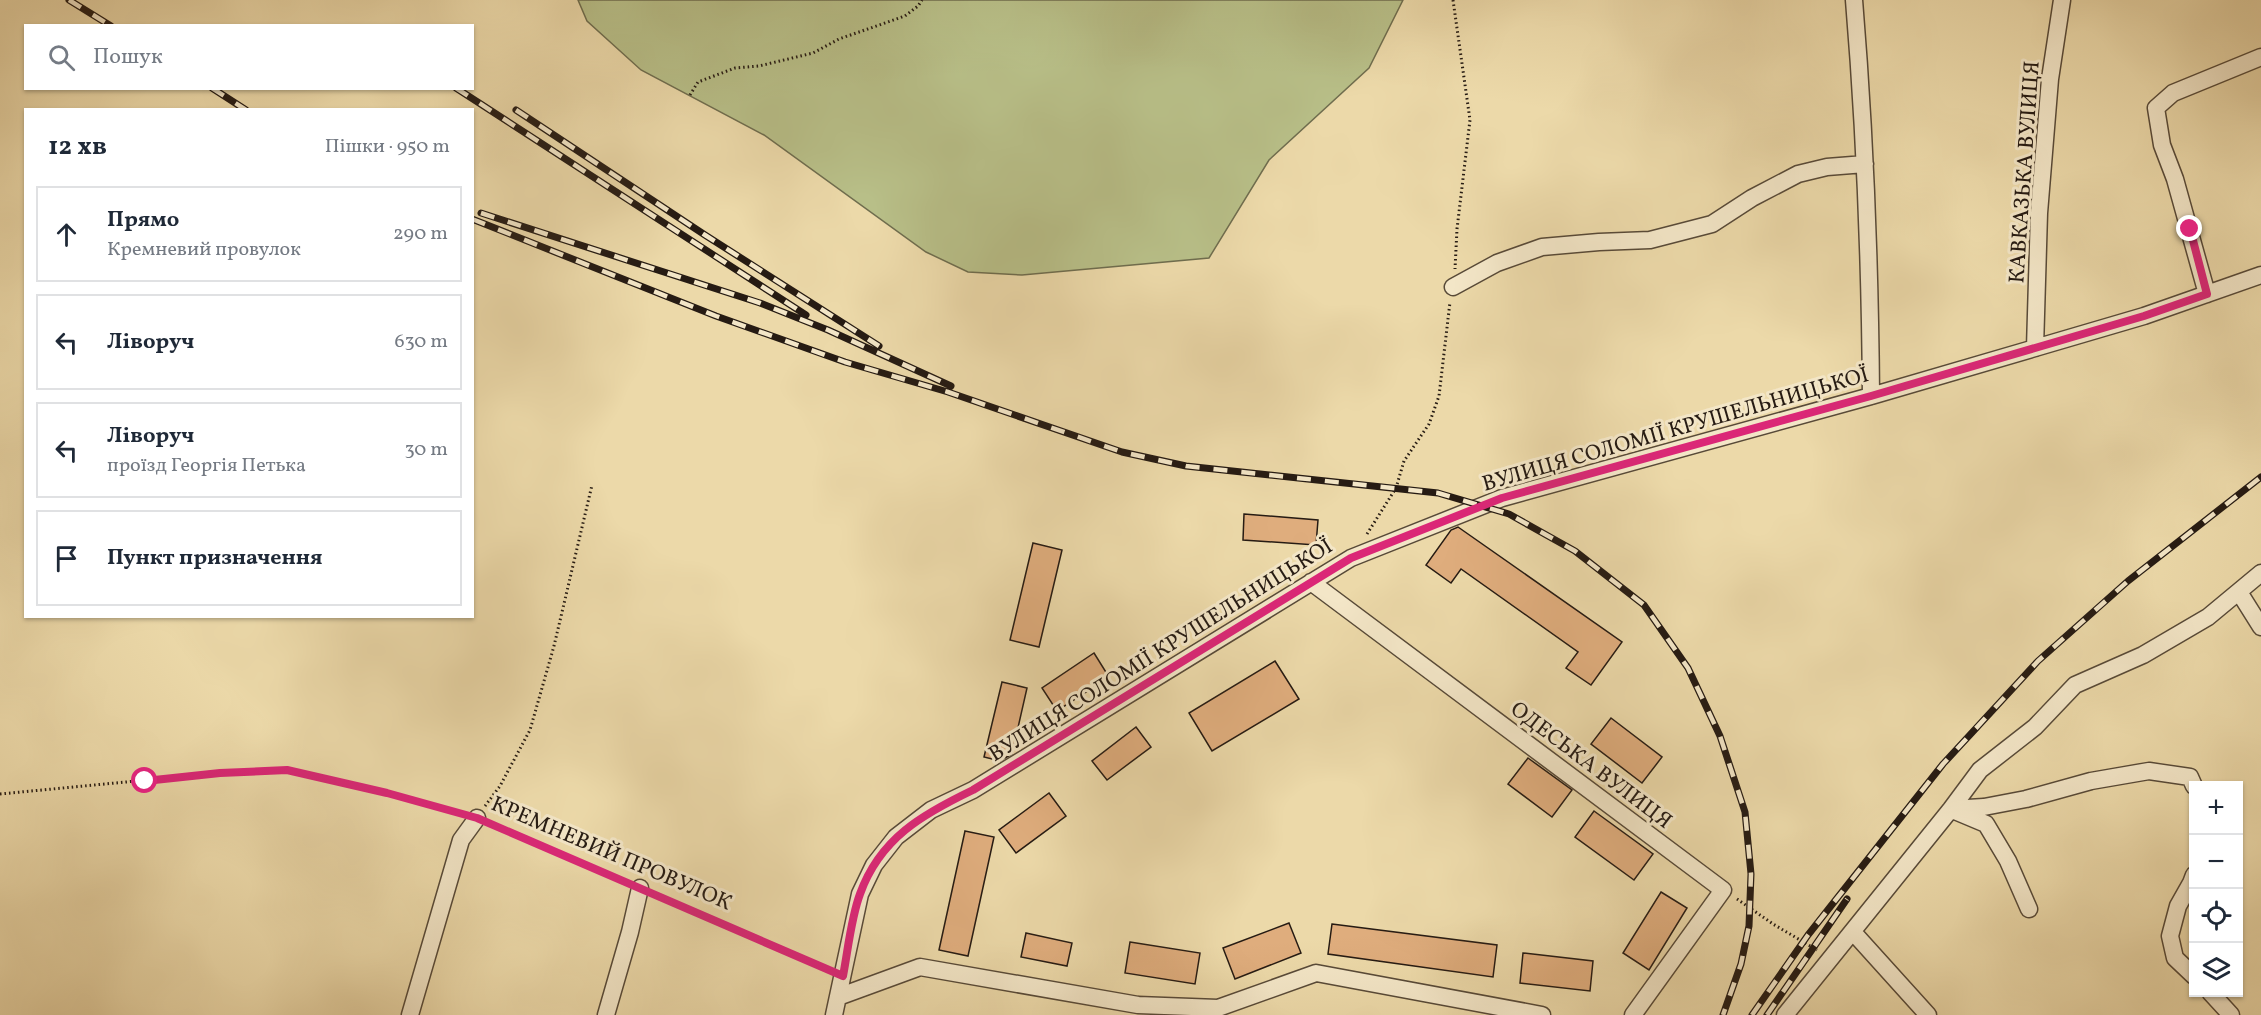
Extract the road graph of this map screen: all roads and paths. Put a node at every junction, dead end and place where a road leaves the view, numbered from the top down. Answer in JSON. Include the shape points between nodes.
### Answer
{"nodes":[{"id":1,"x":922,"y":0,"type":"edge"},
{"id":2,"x":1854,"y":0,"type":"edge"},
{"id":3,"x":2062,"y":0,"type":"edge"},
{"id":4,"x":2261,"y":57,"type":"edge"},
{"id":5,"x":690,"y":95,"type":"dead end"},
{"id":6,"x":1865,"y":164,"type":"junction"},
{"id":7,"x":2261,"y":275,"type":"edge"},
{"id":8,"x":1453,"y":287,"type":"dead end"},
{"id":9,"x":2207,"y":294,"type":"junction"},
{"id":10,"x":2035,"y":348,"type":"junction"},
{"id":11,"x":1871,"y":396,"type":"junction"},
{"id":12,"x":592,"y":485,"type":"dead end"},
{"id":13,"x":2261,"y":573,"type":"edge"},
{"id":14,"x":1311,"y":582,"type":"junction"},
{"id":15,"x":2239,"y":592,"type":"junction"},
{"id":16,"x":2261,"y":627,"type":"edge"},
{"id":17,"x":2192,"y":781,"type":"edge"},
{"id":18,"x":0,"y":794,"type":"edge"},
{"id":19,"x":1952,"y":809,"type":"junction"},
{"id":20,"x":477,"y":818,"type":"junction"},
{"id":21,"x":2189,"y":887,"type":"edge"},
{"id":22,"x":640,"y":888,"type":"junction"},
{"id":23,"x":1723,"y":890,"type":"junction"},
{"id":24,"x":2029,"y":909,"type":"dead end"},
{"id":25,"x":1853,"y":932,"type":"junction"},
{"id":26,"x":1830,"y":960,"type":"junction"},
{"id":27,"x":2189,"y":972,"type":"edge"},
{"id":28,"x":843,"y":976,"type":"junction"},
{"id":29,"x":838,"y":997,"type":"junction"},
{"id":30,"x":2214,"y":997,"type":"edge"},
{"id":31,"x":1138,"y":1010,"type":"edge"},
{"id":32,"x":410,"y":1015,"type":"edge"},
{"id":33,"x":606,"y":1015,"type":"edge"},
{"id":34,"x":834,"y":1015,"type":"edge"},
{"id":35,"x":1542,"y":1015,"type":"edge"},
{"id":36,"x":1633,"y":1015,"type":"edge"},
{"id":37,"x":1785,"y":1015,"type":"edge"},
{"id":38,"x":1928,"y":1015,"type":"edge"},
{"id":39,"x":2231,"y":1015,"type":"edge"}],
"edges":[{"from":1,"to":5,"type":"path","via":[[905,16],[839,39],[813,53],[735,68],[698,82]]},
{"from":2,"to":6,"type":"street"},
{"from":3,"to":10,"type":"street","name":"КАВКАЗЬКА ВУЛИЦЯ","via":[[2050,79],[2039,213]]},
{"from":4,"to":9,"type":"street","via":[[2173,93],[2156,108],[2162,145]]},
{"from":6,"to":8,"type":"street","via":[[1798,174],[1712,224],[1650,240],[1542,247],[1497,263]]},
{"from":6,"to":11,"type":"street"},
{"from":7,"to":9,"type":"street","name":"ВУЛИЦЯ СОЛОМІЇ КРУШЕЛЬНИЦЬКОЇ"},
{"from":9,"to":10,"type":"street","name":"ВУЛИЦЯ СОЛОМІЇ КРУШЕЛЬНИЦЬКОЇ"},
{"from":10,"to":11,"type":"street","name":"ВУЛИЦЯ СОЛОМІЇ КРУШЕЛЬНИЦЬКОЇ"},
{"from":11,"to":14,"type":"street","name":"ВУЛИЦЯ СОЛОМІЇ КРУШЕЛЬНИЦЬКОЇ","via":[[1502,498],[1351,558]]},
{"from":12,"to":20,"type":"path","via":[[555,646],[530,730],[500,786]]},
{"from":13,"to":15,"type":"street"},
{"from":14,"to":23,"type":"street","name":"ОДЕСЬКА ВУЛИЦЯ"},
{"from":14,"to":28,"type":"street","name":"ВУЛИЦЯ СОЛОМІЇ КРУШЕЛЬНИЦЬКОЇ","via":[[983,784],[931,810],[896,837],[874,866],[860,894]]},
{"from":15,"to":16,"type":"street"},
{"from":15,"to":19,"type":"street","via":[[2208,617],[2143,655],[2075,685],[2034,727],[1980,770]]},
{"from":17,"to":19,"type":"street","via":[[2190,777],[2149,771],[2091,781],[2026,799]]},
{"from":18,"to":20,"type":"path","name":"КРЕМНЕВИЙ ПРОВУЛОК","via":[[287,770]]},
{"from":19,"to":24,"type":"street","via":[[1986,824]]},
{"from":19,"to":25,"type":"street"},
{"from":20,"to":22,"type":"path","name":"КРЕМНЕВИЙ ПРОВУЛОК"},
{"from":20,"to":32,"type":"street","via":[[460,840]]},
{"from":21,"to":27,"type":"street","via":[[2178,906],[2170,936],[2175,958]]},
{"from":22,"to":28,"type":"path","name":"КРЕМНЕВИЙ ПРОВУЛОК"},
{"from":22,"to":33,"type":"street"},
{"from":23,"to":26,"type":"path"},
{"from":23,"to":36,"type":"street"},
{"from":25,"to":26,"type":"street"},
{"from":25,"to":38,"type":"street"},
{"from":26,"to":37,"type":"street"},
{"from":28,"to":29,"type":"street","name":"ВУЛИЦЯ СОЛОМІЇ КРУШЕЛЬНИЦЬКОЇ"},
{"from":29,"to":31,"type":"street","via":[[920,967]]},
{"from":29,"to":34,"type":"street","name":"ВУЛИЦЯ СОЛОМІЇ КРУШЕЛЬНИЦЬКОЇ"},
{"from":30,"to":39,"type":"street"},
{"from":31,"to":35,"type":"street","via":[[1218,1008],[1316,973]]}]}
